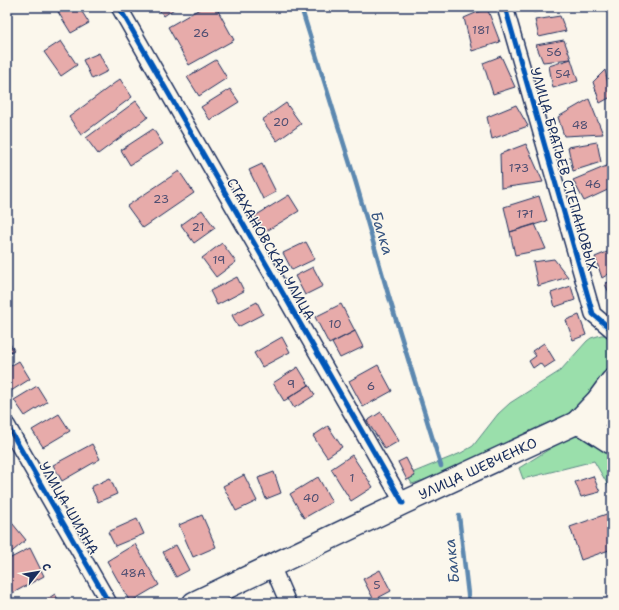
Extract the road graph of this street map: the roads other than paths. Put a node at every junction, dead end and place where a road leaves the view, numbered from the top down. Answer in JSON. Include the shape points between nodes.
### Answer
{"nodes":[{"id":1,"x":119,"y":7,"type":"edge"},
{"id":2,"x":505,"y":7,"type":"edge"},
{"id":3,"x":612,"y":330,"type":"edge"},
{"id":4,"x":612,"y":381,"type":"edge"},
{"id":5,"x":612,"y":411,"type":"edge"},
{"id":6,"x":576,"y":423,"type":"junction"},
{"id":7,"x":7,"y":424,"type":"edge"},
{"id":8,"x":612,"y":443,"type":"edge"},
{"id":9,"x":403,"y":503,"type":"junction"},
{"id":10,"x":272,"y":566,"type":"junction"},
{"id":11,"x":110,"y":603,"type":"edge"},
{"id":12,"x":194,"y":603,"type":"edge"},
{"id":13,"x":288,"y":603,"type":"edge"}],
"edges":[{"from":1,"to":9,"type":"street","name":"СТАХАНОВСКАЯ УЛИЦА"},
{"from":2,"to":3,"type":"street","name":"УЛИЦА БРАТЬЕВ СТЕПАНОВЫХ","via":[[593,314]]},
{"from":4,"to":6,"type":"main road","name":"УЛИЦА ШЕВЧЕНКО"},
{"from":5,"to":6,"type":"main road","name":"УЛИЦА ШЕВЧЕНКО"},
{"from":6,"to":8,"type":"main road"},
{"from":6,"to":9,"type":"main road","name":"УЛИЦА ШЕВЧЕНКО"},
{"from":7,"to":11,"type":"street","name":"УЛИЦА ШИЯНА"},
{"from":9,"to":10,"type":"main road","name":"УЛИЦА ШЕВЧЕНКО"},
{"from":10,"to":12,"type":"main road","name":"УЛИЦА ШЕВЧЕНКО"},
{"from":10,"to":13,"type":"street"}]}
